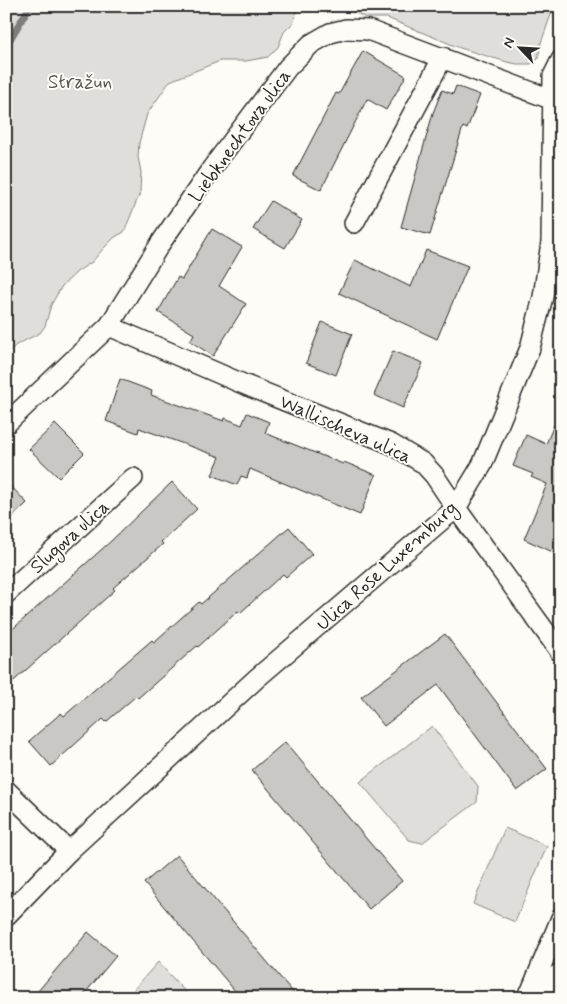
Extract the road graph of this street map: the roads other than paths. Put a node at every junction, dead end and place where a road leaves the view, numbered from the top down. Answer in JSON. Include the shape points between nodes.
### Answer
{"nodes":[{"id":1,"x":443,"y":58,"type":"junction"},
{"id":2,"x":561,"y":60,"type":"edge"},
{"id":3,"x":556,"y":101,"type":"edge"},
{"id":4,"x":354,"y":223,"type":"dead end"},
{"id":5,"x":109,"y":326,"type":"junction"},
{"id":6,"x":6,"y":424,"type":"edge"},
{"id":7,"x":133,"y":478,"type":"dead end"},
{"id":8,"x":456,"y":508,"type":"junction"},
{"id":9,"x":6,"y":594,"type":"edge"},
{"id":10,"x":561,"y":653,"type":"edge"},
{"id":11,"x":6,"y":790,"type":"edge"},
{"id":12,"x":69,"y":852,"type":"junction"},
{"id":13,"x":6,"y":916,"type":"edge"},
{"id":14,"x":561,"y":918,"type":"edge"},
{"id":15,"x":561,"y":978,"type":"edge"},
{"id":16,"x":530,"y":998,"type":"edge"}],
"edges":[{"from":1,"to":3,"type":"street","name":"Liebknechtova ulica"},
{"from":1,"to":4,"type":"street"},
{"from":1,"to":5,"type":"street","name":"Liebknechtova ulica","via":[[368,30],[346,29],[311,44],[288,67],[212,168]]},
{"from":2,"to":3,"type":"street","name":"Ulica Rose Luxemburg","via":[[553,76]]},
{"from":3,"to":8,"type":"street","name":"Ulica Rose Luxemburg","via":[[551,242],[543,297],[530,348],[482,465]]},
{"from":5,"to":6,"type":"street","name":"Liebknechtova ulica"},
{"from":5,"to":8,"type":"street","name":"Wallischeva ulica","via":[[391,444],[423,463]]},
{"from":7,"to":9,"type":"street","name":"Slugova ulica"},
{"from":8,"to":10,"type":"street","name":"Wallischeva ulica"},
{"from":8,"to":12,"type":"street","name":"Ulica Rose Luxemburg","via":[[257,678]]},
{"from":11,"to":12,"type":"street"},
{"from":12,"to":13,"type":"street","name":"Ulica Rose Luxemburg"},
{"from":14,"to":16,"type":"street"},
{"from":15,"to":16,"type":"street"}]}
